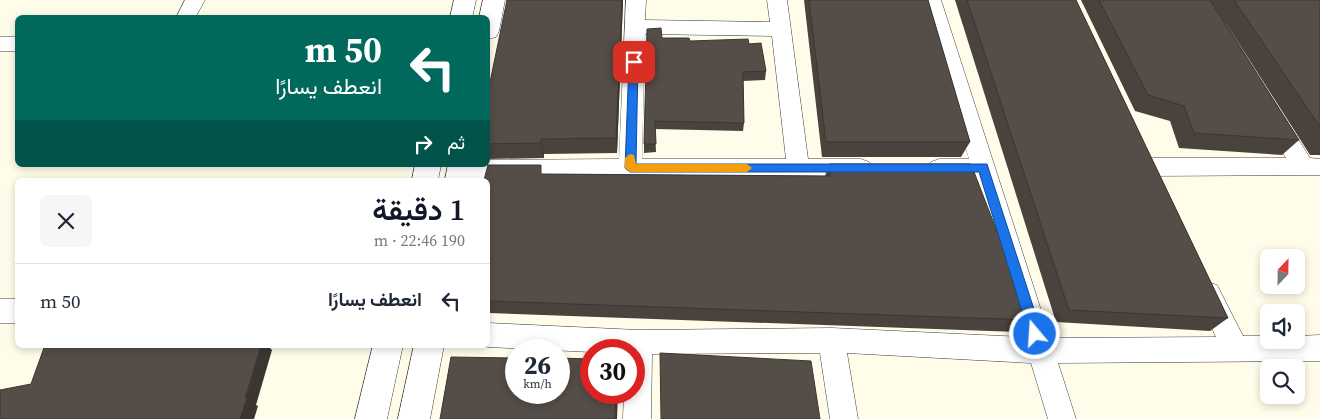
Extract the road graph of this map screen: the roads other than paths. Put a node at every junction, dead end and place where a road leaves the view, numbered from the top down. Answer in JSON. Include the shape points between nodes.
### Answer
{"nodes":[{"id":1,"x":195,"y":0,"type":"edge"},
{"id":2,"x":465,"y":0,"type":"edge"},
{"id":3,"x":494,"y":0,"type":"edge"},
{"id":4,"x":636,"y":0,"type":"edge"},
{"id":5,"x":777,"y":0,"type":"edge"},
{"id":6,"x":931,"y":0,"type":"edge"},
{"id":7,"x":187,"y":15,"type":"edge"},
{"id":8,"x":462,"y":15,"type":"edge"},
{"id":9,"x":490,"y":21,"type":"edge"},
{"id":10,"x":635,"y":27,"type":"junction"},
{"id":11,"x":781,"y":29,"type":"junction"},
{"id":12,"x":1262,"y":100,"type":"edge"},
{"id":13,"x":1148,"y":167,"type":"edge"},
{"id":14,"x":1312,"y":167,"type":"edge"},
{"id":15,"x":630,"y":168,"type":"junction"},
{"id":16,"x":798,"y":168,"type":"junction"},
{"id":17,"x":886,"y":168,"type":"edge"},
{"id":18,"x":915,"y":168,"type":"edge"},
{"id":19,"x":984,"y":168,"type":"junction"},
{"id":20,"x":460,"y":171,"type":"edge"},
{"id":21,"x":1198,"y":271,"type":"edge"},
{"id":22,"x":0,"y":312,"type":"edge"},
{"id":23,"x":15,"y":312,"type":"edge"},
{"id":24,"x":490,"y":335,"type":"edge"},
{"id":25,"x":580,"y":339,"type":"edge"},
{"id":26,"x":832,"y":340,"type":"junction"},
{"id":27,"x":645,"y":342,"type":"edge"},
{"id":28,"x":387,"y":348,"type":"edge"},
{"id":29,"x":428,"y":348,"type":"edge"},
{"id":30,"x":1320,"y":348,"type":"edge"},
{"id":31,"x":1235,"y":349,"type":"junction"},
{"id":32,"x":1041,"y":351,"type":"junction"},
{"id":33,"x":637,"y":404,"type":"edge"},
{"id":34,"x":371,"y":419,"type":"edge"},
{"id":35,"x":414,"y":419,"type":"edge"},
{"id":36,"x":637,"y":419,"type":"edge"},
{"id":37,"x":844,"y":419,"type":"edge"},
{"id":38,"x":1062,"y":419,"type":"edge"}],
"edges":[{"from":1,"to":7,"type":"street"},
{"from":2,"to":8,"type":"street"},
{"from":3,"to":9,"type":"street"},
{"from":4,"to":10,"type":"street"},
{"from":5,"to":11,"type":"street"},
{"from":6,"to":19,"type":"street"},
{"from":10,"to":11,"type":"street"},
{"from":10,"to":15,"type":"street"},
{"from":11,"to":16,"type":"street"},
{"from":12,"to":14,"type":"street"},
{"from":13,"to":14,"type":"street"},
{"from":15,"to":16,"type":"street"},
{"from":15,"to":20,"type":"street"},
{"from":16,"to":17,"type":"street"},
{"from":18,"to":19,"type":"street"},
{"from":19,"to":32,"type":"street"},
{"from":21,"to":31,"type":"street"},
{"from":22,"to":23,"type":"street"},
{"from":24,"to":25,"type":"street"},
{"from":26,"to":27,"type":"street"},
{"from":26,"to":32,"type":"street"},
{"from":26,"to":37,"type":"street"},
{"from":28,"to":34,"type":"street"},
{"from":29,"to":35,"type":"street"},
{"from":30,"to":31,"type":"street"},
{"from":31,"to":32,"type":"street"},
{"from":32,"to":38,"type":"street"},
{"from":33,"to":36,"type":"street"}]}
